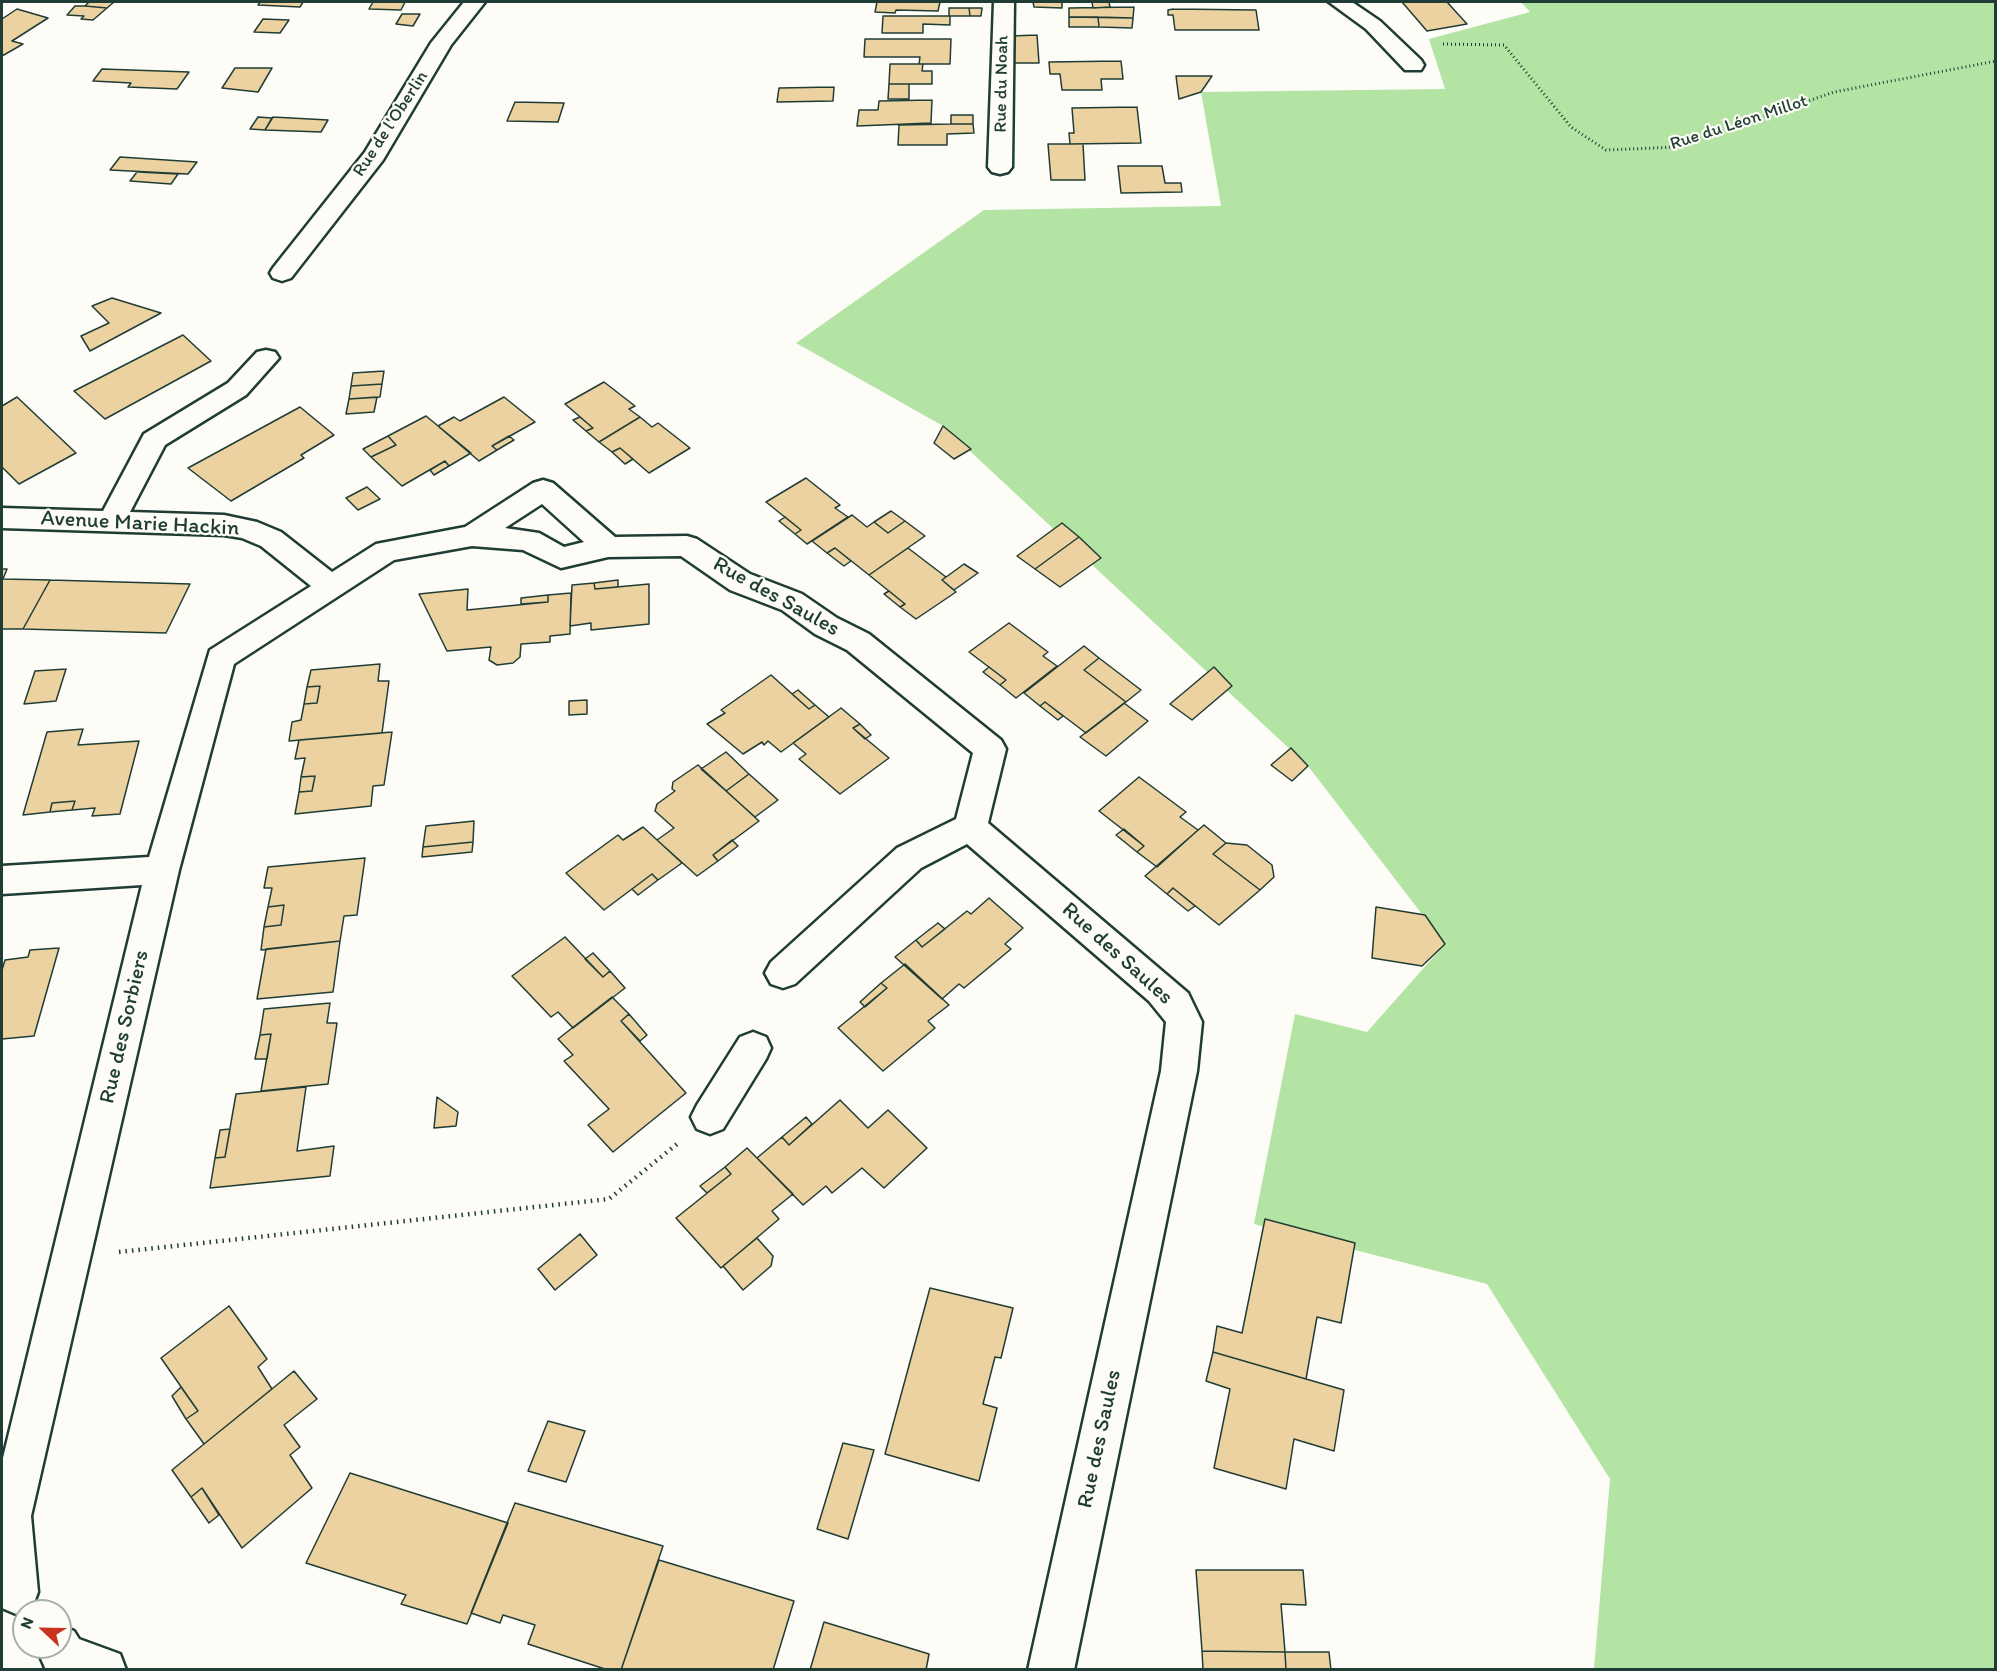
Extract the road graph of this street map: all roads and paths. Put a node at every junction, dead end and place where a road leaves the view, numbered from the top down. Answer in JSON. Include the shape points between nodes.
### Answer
{"nodes":[{"id":1,"x":475,"y":2,"type":"edge"},
{"id":2,"x":1004,"y":2,"type":"edge"},
{"id":3,"x":1339,"y":2,"type":"edge"},
{"id":4,"x":1995,"y":61,"type":"edge"},
{"id":5,"x":1413,"y":65,"type":"joint"},
{"id":6,"x":1000,"y":167,"type":"dead end"},
{"id":7,"x":282,"y":273,"type":"dead end"},
{"id":8,"x":266,"y":358,"type":"dead end"},
{"id":9,"x":2,"y":518,"type":"edge"},
{"id":10,"x":111,"y":522,"type":"junction"},
{"id":11,"x":472,"y":536,"type":"junction"},
{"id":12,"x":608,"y":547,"type":"junction"},
{"id":13,"x":386,"y":551,"type":"joint"},
{"id":14,"x":332,"y":586,"type":"junction"},
{"id":15,"x":970,"y":827,"type":"junction"},
{"id":16,"x":162,"y":870,"type":"junction"},
{"id":17,"x":2,"y":880,"type":"edge"},
{"id":18,"x":783,"y":973,"type":"dead end"},
{"id":19,"x":753,"y":1048,"type":"dead end"},
{"id":20,"x":710,"y":1117,"type":"joint"},
{"id":21,"x":71,"y":1257,"type":"junction"},
{"id":22,"x":13,"y":1599,"type":"edge"},
{"id":23,"x":72,"y":1659,"type":"edge"},
{"id":24,"x":104,"y":1670,"type":"edge"},
{"id":25,"x":1051,"y":1670,"type":"edge"}],
"edges":[{"from":1,"to":7,"type":"street","name":"Rue de l'Oberlin","via":[[442,43],[375,155]]},
{"from":2,"to":6,"type":"street","name":"Rue du Noah"},
{"from":3,"to":5,"type":"street","via":[[1373,25]]},
{"from":4,"to":5,"type":"path","name":"Rue du Léon Millot","via":[[1834,92],[1677,147],[1606,150],[1571,127],[1504,45],[1445,42]]},
{"from":8,"to":10,"type":"street","via":[[237,389],[154,440]]},
{"from":9,"to":10,"type":"street","name":"Avenue Marie Hackin"},
{"from":10,"to":14,"type":"street","name":"Avenue Marie Hackin","via":[[247,529],[271,538]]},
{"from":11,"to":12,"type":"street","name":"Rue des Saules","via":[[529,540],[561,558]]},
{"from":11,"to":12,"type":"street","name":"Rue des Saules","via":[[543,490]]},
{"from":11,"to":13,"type":"street","name":"Rue des Saules"},
{"from":12,"to":15,"type":"street","name":"Rue des Saules","via":[[687,546],[740,582],[792,602],[858,642],[990,749]]},
{"from":13,"to":14,"type":"street","name":"Rue des Sorbiers"},
{"from":14,"to":16,"type":"street","name":"Rue des Sorbiers","via":[[221,658]]},
{"from":15,"to":18,"type":"street","via":[[909,858]]},
{"from":15,"to":25,"type":"street","name":"Rue des Saules","via":[[1161,990],[1175,1004],[1184,1022],[1179,1071]]},
{"from":16,"to":17,"type":"street"},
{"from":16,"to":21,"type":"street","name":"Rue des Sorbiers"},
{"from":19,"to":20,"type":"street"},
{"from":20,"to":21,"type":"path","via":[[609,1199]]},
{"from":21,"to":22,"type":"street","name":"Rue des Sorbiers","via":[[9,1516]]},
{"from":23,"to":24,"type":"street"}]}
